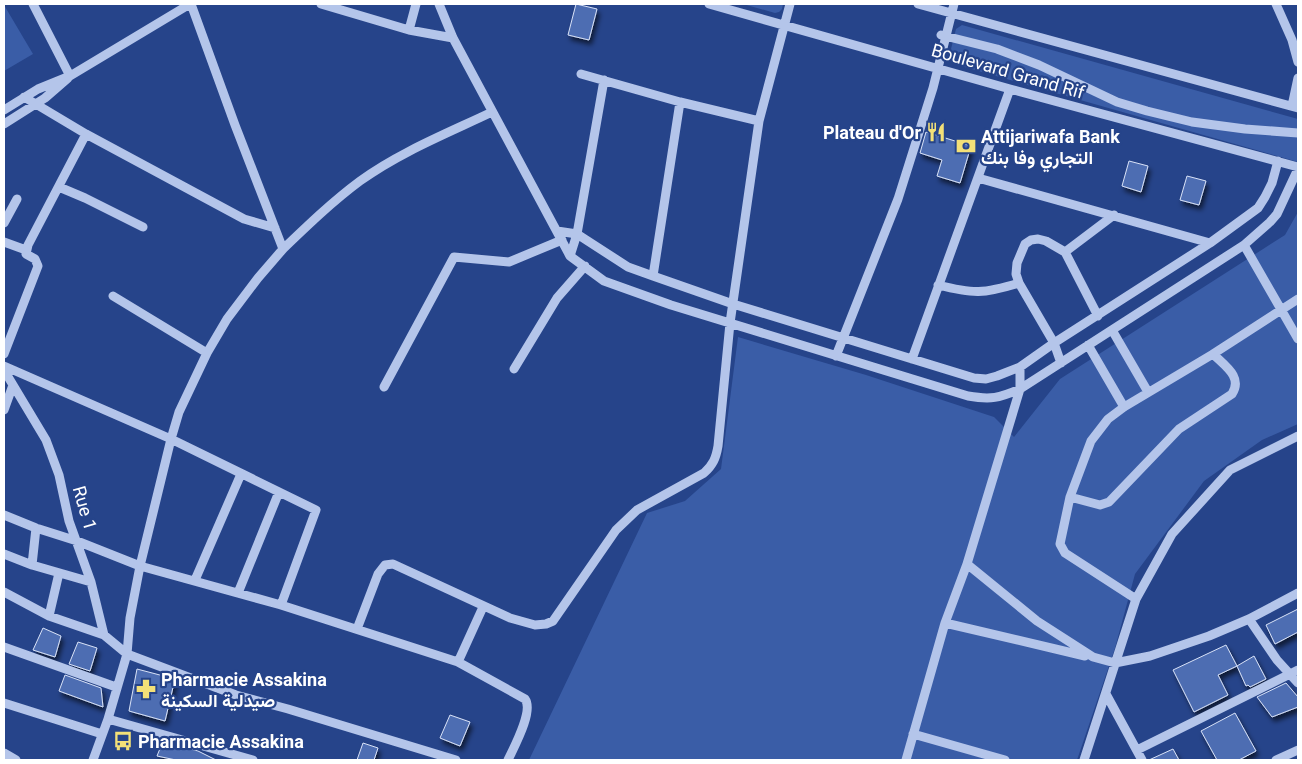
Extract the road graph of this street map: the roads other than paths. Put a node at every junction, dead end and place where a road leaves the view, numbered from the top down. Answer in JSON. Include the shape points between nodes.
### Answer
{"nodes":[{"id":1,"x":34,"y":4,"type":"edge"},
{"id":2,"x":190,"y":4,"type":"edge"},
{"id":3,"x":321,"y":4,"type":"edge"},
{"id":4,"x":416,"y":4,"type":"edge"},
{"id":5,"x":439,"y":4,"type":"edge"},
{"id":6,"x":710,"y":4,"type":"edge"},
{"id":7,"x":790,"y":4,"type":"edge"},
{"id":8,"x":918,"y":4,"type":"edge"},
{"id":9,"x":954,"y":4,"type":"edge"},
{"id":10,"x":1276,"y":4,"type":"edge"},
{"id":11,"x":952,"y":13,"type":"junction"},
{"id":12,"x":784,"y":24,"type":"junction"},
{"id":13,"x":409,"y":30,"type":"junction"},
{"id":14,"x":944,"y":36,"type":"junction"},
{"id":15,"x":453,"y":38,"type":"junction"},
{"id":16,"x":1298,"y":62,"type":"edge"},
{"id":17,"x":938,"y":68,"type":"junction"},
{"id":18,"x":581,"y":74,"type":"dead end"},
{"id":19,"x":70,"y":76,"type":"junction"},
{"id":20,"x":1298,"y":78,"type":"edge"},
{"id":21,"x":604,"y":80,"type":"junction"},
{"id":22,"x":1010,"y":89,"type":"junction"},
{"id":23,"x":24,"y":97,"type":"junction"},
{"id":24,"x":680,"y":102,"type":"junction"},
{"id":25,"x":36,"y":104,"type":"junction"},
{"id":26,"x":1295,"y":107,"type":"edge"},
{"id":27,"x":4,"y":110,"type":"edge"},
{"id":28,"x":492,"y":112,"type":"junction"},
{"id":29,"x":759,"y":121,"type":"junction"},
{"id":30,"x":4,"y":124,"type":"edge"},
{"id":31,"x":1298,"y":133,"type":"edge"},
{"id":32,"x":86,"y":134,"type":"junction"},
{"id":33,"x":1278,"y":162,"type":"junction"},
{"id":34,"x":1298,"y":168,"type":"edge"},
{"id":35,"x":978,"y":178,"type":"junction"},
{"id":36,"x":59,"y":187,"type":"junction"},
{"id":37,"x":17,"y":199,"type":"dead end"},
{"id":38,"x":1114,"y":215,"type":"junction"},
{"id":39,"x":4,"y":223,"type":"edge"},
{"id":40,"x":143,"y":227,"type":"dead end"},
{"id":41,"x":275,"y":228,"type":"junction"},
{"id":42,"x":557,"y":230,"type":"junction"},
{"id":43,"x":577,"y":234,"type":"junction"},
{"id":44,"x":562,"y":240,"type":"junction"},
{"id":45,"x":4,"y":242,"type":"edge"},
{"id":46,"x":1210,"y":243,"type":"junction"},
{"id":47,"x":1244,"y":245,"type":"junction"},
{"id":48,"x":283,"y":249,"type":"junction"},
{"id":49,"x":26,"y":250,"type":"junction"},
{"id":50,"x":1065,"y":252,"type":"junction"},
{"id":51,"x":570,"y":256,"type":"junction"},
{"id":52,"x":585,"y":266,"type":"junction"},
{"id":53,"x":653,"y":276,"type":"junction"},
{"id":54,"x":1018,"y":283,"type":"junction"},
{"id":55,"x":938,"y":286,"type":"junction"},
{"id":56,"x":113,"y":296,"type":"dead end"},
{"id":57,"x":1298,"y":299,"type":"edge"},
{"id":58,"x":733,"y":304,"type":"junction"},
{"id":59,"x":1281,"y":309,"type":"junction"},
{"id":60,"x":1098,"y":316,"type":"junction"},
{"id":61,"x":730,"y":323,"type":"junction"},
{"id":62,"x":1112,"y":330,"type":"junction"},
{"id":63,"x":843,"y":338,"type":"junction"},
{"id":64,"x":1298,"y":339,"type":"edge"},
{"id":65,"x":1054,"y":343,"type":"junction"},
{"id":66,"x":1088,"y":345,"type":"junction"},
{"id":67,"x":207,"y":352,"type":"junction"},
{"id":68,"x":4,"y":354,"type":"edge"},
{"id":69,"x":1213,"y":354,"type":"junction"},
{"id":70,"x":836,"y":356,"type":"junction"},
{"id":71,"x":912,"y":359,"type":"junction"},
{"id":72,"x":1061,"y":363,"type":"junction"},
{"id":73,"x":4,"y":366,"type":"edge"},
{"id":74,"x":1020,"y":368,"type":"junction"},
{"id":75,"x":514,"y":369,"type":"dead end"},
{"id":76,"x":4,"y":370,"type":"edge"},
{"id":77,"x":13,"y":385,"type":"junction"},
{"id":78,"x":384,"y":387,"type":"dead end"},
{"id":79,"x":1020,"y":389,"type":"junction"},
{"id":80,"x":1148,"y":392,"type":"junction"},
{"id":81,"x":1124,"y":407,"type":"junction"},
{"id":82,"x":4,"y":410,"type":"edge"},
{"id":83,"x":1298,"y":436,"type":"edge"},
{"id":84,"x":171,"y":440,"type":"junction"},
{"id":85,"x":241,"y":474,"type":"junction"},
{"id":86,"x":279,"y":492,"type":"junction"},
{"id":87,"x":1070,"y":497,"type":"junction"},
{"id":88,"x":4,"y":515,"type":"edge"},
{"id":89,"x":36,"y":528,"type":"junction"},
{"id":90,"x":77,"y":541,"type":"junction"},
{"id":91,"x":4,"y":554,"type":"edge"},
{"id":92,"x":967,"y":564,"type":"junction"},
{"id":93,"x":32,"y":565,"type":"junction"},
{"id":94,"x":140,"y":566,"type":"junction"},
{"id":95,"x":59,"y":573,"type":"junction"},
{"id":96,"x":195,"y":580,"type":"junction"},
{"id":97,"x":91,"y":582,"type":"junction"},
{"id":98,"x":4,"y":592,"type":"edge"},
{"id":99,"x":238,"y":593,"type":"junction"},
{"id":100,"x":1298,"y":593,"type":"edge"},
{"id":101,"x":1136,"y":599,"type":"junction"},
{"id":102,"x":281,"y":605,"type":"junction"},
{"id":103,"x":483,"y":607,"type":"junction"},
{"id":104,"x":49,"y":616,"type":"junction"},
{"id":105,"x":1249,"y":619,"type":"junction"},
{"id":106,"x":945,"y":623,"type":"junction"},
{"id":107,"x":357,"y":630,"type":"junction"},
{"id":108,"x":104,"y":635,"type":"junction"},
{"id":109,"x":4,"y":647,"type":"edge"},
{"id":110,"x":126,"y":654,"type":"junction"},
{"id":111,"x":1092,"y":657,"type":"junction"},
{"id":112,"x":458,"y":662,"type":"junction"},
{"id":113,"x":1115,"y":663,"type":"junction"},
{"id":114,"x":1294,"y":672,"type":"edge"},
{"id":115,"x":1298,"y":683,"type":"edge"},
{"id":116,"x":116,"y":687,"type":"junction"},
{"id":117,"x":1106,"y":694,"type":"junction"},
{"id":118,"x":4,"y":703,"type":"edge"},
{"id":119,"x":108,"y":719,"type":"junction"},
{"id":120,"x":102,"y":734,"type":"junction"},
{"id":121,"x":913,"y":734,"type":"junction"},
{"id":122,"x":1137,"y":750,"type":"junction"},
{"id":123,"x":1298,"y":750,"type":"edge"},
{"id":124,"x":4,"y":753,"type":"edge"},
{"id":125,"x":15,"y":760,"type":"edge"},
{"id":126,"x":93,"y":760,"type":"edge"},
{"id":127,"x":253,"y":760,"type":"edge"},
{"id":128,"x":456,"y":760,"type":"edge"},
{"id":129,"x":508,"y":760,"type":"edge"},
{"id":130,"x":906,"y":760,"type":"edge"},
{"id":131,"x":1005,"y":760,"type":"edge"},
{"id":132,"x":1084,"y":760,"type":"edge"},
{"id":133,"x":1142,"y":760,"type":"edge"},
{"id":134,"x":1276,"y":760,"type":"edge"}],
"edges":[{"from":1,"to":19,"type":"street"},
{"from":2,"to":19,"type":"street"},
{"from":2,"to":41,"type":"street"},
{"from":3,"to":13,"type":"street"},
{"from":4,"to":13,"type":"street"},
{"from":5,"to":15,"type":"street"},
{"from":6,"to":12,"type":"street","name":"Boulevard Grand Rif"},
{"from":7,"to":12,"type":"street"},
{"from":8,"to":11,"type":"street"},
{"from":9,"to":11,"type":"street"},
{"from":10,"to":16,"type":"street"},
{"from":11,"to":14,"type":"street"},
{"from":11,"to":26,"type":"street"},
{"from":12,"to":17,"type":"street","name":"Boulevard Grand Rif"},
{"from":12,"to":29,"type":"street"},
{"from":13,"to":15,"type":"street"},
{"from":14,"to":17,"type":"street"},
{"from":14,"to":31,"type":"street","via":[[1031,61],[1116,102],[1147,112],[1227,127]]},
{"from":15,"to":28,"type":"street"},
{"from":17,"to":22,"type":"street","name":"Boulevard Grand Rif"},
{"from":17,"to":63,"type":"street","via":[[898,199]]},
{"from":18,"to":21,"type":"street"},
{"from":19,"to":23,"type":"street"},
{"from":19,"to":25,"type":"street"},
{"from":20,"to":26,"type":"street"},
{"from":21,"to":24,"type":"street"},
{"from":21,"to":43,"type":"street"},
{"from":22,"to":33,"type":"street","name":"Boulevard Grand Rif"},
{"from":22,"to":35,"type":"street"},
{"from":23,"to":25,"type":"street"},
{"from":23,"to":27,"type":"street"},
{"from":24,"to":29,"type":"street"},
{"from":24,"to":53,"type":"street"},
{"from":25,"to":30,"type":"street"},
{"from":25,"to":32,"type":"street"},
{"from":28,"to":42,"type":"street"},
{"from":28,"to":48,"type":"street","via":[[411,150],[361,180]]},
{"from":29,"to":58,"type":"street"},
{"from":32,"to":36,"type":"street"},
{"from":32,"to":41,"type":"street","via":[[244,219]]},
{"from":33,"to":34,"type":"street","name":"Boulevard Grand Rif"},
{"from":33,"to":46,"type":"street","via":[[1272,183],[1258,208]]},
{"from":34,"to":47,"type":"street","via":[[1277,214]]},
{"from":35,"to":38,"type":"street"},
{"from":35,"to":55,"type":"street"},
{"from":36,"to":40,"type":"street"},
{"from":36,"to":49,"type":"street"},
{"from":37,"to":39,"type":"street"},
{"from":38,"to":46,"type":"street"},
{"from":38,"to":50,"type":"street"},
{"from":41,"to":48,"type":"street"},
{"from":42,"to":43,"type":"street"},
{"from":42,"to":44,"type":"street"},
{"from":43,"to":51,"type":"street"},
{"from":43,"to":53,"type":"street","via":[[628,267]]},
{"from":44,"to":51,"type":"street"},
{"from":44,"to":78,"type":"street","via":[[508,262],[454,258]]},
{"from":45,"to":49,"type":"street"},
{"from":46,"to":60,"type":"street"},
{"from":47,"to":59,"type":"street"},
{"from":47,"to":62,"type":"street"},
{"from":48,"to":67,"type":"street","via":[[227,319]]},
{"from":49,"to":68,"type":"street","via":[[38,266]]},
{"from":50,"to":54,"type":"street","via":[[1046,241],[1030,240],[1017,263]]},
{"from":50,"to":60,"type":"street"},
{"from":51,"to":52,"type":"street"},
{"from":52,"to":61,"type":"street","via":[[604,281]]},
{"from":52,"to":75,"type":"street","via":[[557,298]]},
{"from":53,"to":58,"type":"street"},
{"from":54,"to":55,"type":"street","via":[[980,293]]},
{"from":54,"to":65,"type":"street"},
{"from":55,"to":71,"type":"street"},
{"from":56,"to":67,"type":"street"},
{"from":57,"to":59,"type":"street"},
{"from":58,"to":61,"type":"street"},
{"from":58,"to":63,"type":"street"},
{"from":59,"to":64,"type":"street"},
{"from":59,"to":69,"type":"street"},
{"from":60,"to":65,"type":"street"},
{"from":61,"to":70,"type":"street"},
{"from":61,"to":103,"type":"street","via":[[718,446],[711,467],[637,510],[616,530],[553,621],[535,625]]},
{"from":62,"to":66,"type":"street"},
{"from":62,"to":80,"type":"street"},
{"from":63,"to":70,"type":"street"},
{"from":63,"to":71,"type":"street"},
{"from":65,"to":72,"type":"street"},
{"from":65,"to":74,"type":"street"},
{"from":66,"to":72,"type":"street"},
{"from":66,"to":81,"type":"street"},
{"from":67,"to":84,"type":"street","via":[[179,412]]},
{"from":69,"to":80,"type":"street"},
{"from":69,"to":87,"type":"street","via":[[1235,377],[1236,388],[1232,394],[1179,429],[1109,502],[1100,505]]},
{"from":70,"to":79,"type":"street","via":[[984,399],[999,398]]},
{"from":71,"to":74,"type":"street","via":[[986,379]]},
{"from":72,"to":79,"type":"street"},
{"from":73,"to":84,"type":"street"},
{"from":74,"to":79,"type":"street"},
{"from":76,"to":77,"type":"street","name":"Rue 1"},
{"from":77,"to":82,"type":"street"},
{"from":77,"to":90,"type":"street","name":"Rue 1","via":[[46,440]]},
{"from":79,"to":92,"type":"street"},
{"from":80,"to":81,"type":"street"},
{"from":81,"to":87,"type":"street","via":[[1092,440]]},
{"from":83,"to":101,"type":"street","via":[[1230,470],[1172,534]]},
{"from":84,"to":85,"type":"street"},
{"from":84,"to":94,"type":"street"},
{"from":85,"to":86,"type":"street"},
{"from":85,"to":96,"type":"street"},
{"from":86,"to":99,"type":"street"},
{"from":86,"to":102,"type":"street","via":[[316,510]]},
{"from":87,"to":101,"type":"street","via":[[1060,544],[1062,549]]},
{"from":88,"to":89,"type":"street"},
{"from":89,"to":90,"type":"street"},
{"from":89,"to":93,"type":"street"},
{"from":90,"to":94,"type":"street"},
{"from":90,"to":97,"type":"street","name":"Rue 1"},
{"from":91,"to":93,"type":"street"},
{"from":92,"to":106,"type":"street"},
{"from":92,"to":111,"type":"street","via":[[1037,620]]},
{"from":93,"to":95,"type":"street"},
{"from":94,"to":96,"type":"street"},
{"from":94,"to":110,"type":"street"},
{"from":95,"to":97,"type":"street"},
{"from":95,"to":104,"type":"street"},
{"from":96,"to":99,"type":"street"},
{"from":97,"to":108,"type":"street","name":"Rue 1"},
{"from":98,"to":104,"type":"street"},
{"from":99,"to":102,"type":"street"},
{"from":100,"to":105,"type":"street"},
{"from":101,"to":113,"type":"street"},
{"from":102,"to":107,"type":"street"},
{"from":103,"to":107,"type":"street","via":[[393,564],[385,565],[378,574]]},
{"from":103,"to":112,"type":"street"},
{"from":104,"to":108,"type":"street"},
{"from":105,"to":113,"type":"street","via":[[1150,656]]},
{"from":105,"to":114,"type":"street","via":[[1276,660]]},
{"from":106,"to":111,"type":"street"},
{"from":106,"to":121,"type":"street"},
{"from":107,"to":112,"type":"street"},
{"from":108,"to":110,"type":"street"},
{"from":109,"to":116,"type":"street"},
{"from":110,"to":116,"type":"street"},
{"from":110,"to":128,"type":"street","via":[[236,695]]},
{"from":111,"to":113,"type":"street"},
{"from":112,"to":129,"type":"street","via":[[528,702],[528,711]]},
{"from":113,"to":117,"type":"street"},
{"from":114,"to":115,"type":"street"},
{"from":114,"to":122,"type":"street"},
{"from":116,"to":119,"type":"street"},
{"from":117,"to":122,"type":"street"},
{"from":117,"to":132,"type":"street"},
{"from":118,"to":120,"type":"street"},
{"from":119,"to":120,"type":"street"},
{"from":119,"to":127,"type":"street"},
{"from":120,"to":126,"type":"street"},
{"from":121,"to":130,"type":"street"},
{"from":121,"to":131,"type":"street"},
{"from":122,"to":133,"type":"street"},
{"from":123,"to":134,"type":"street"},
{"from":124,"to":125,"type":"street"}]}
